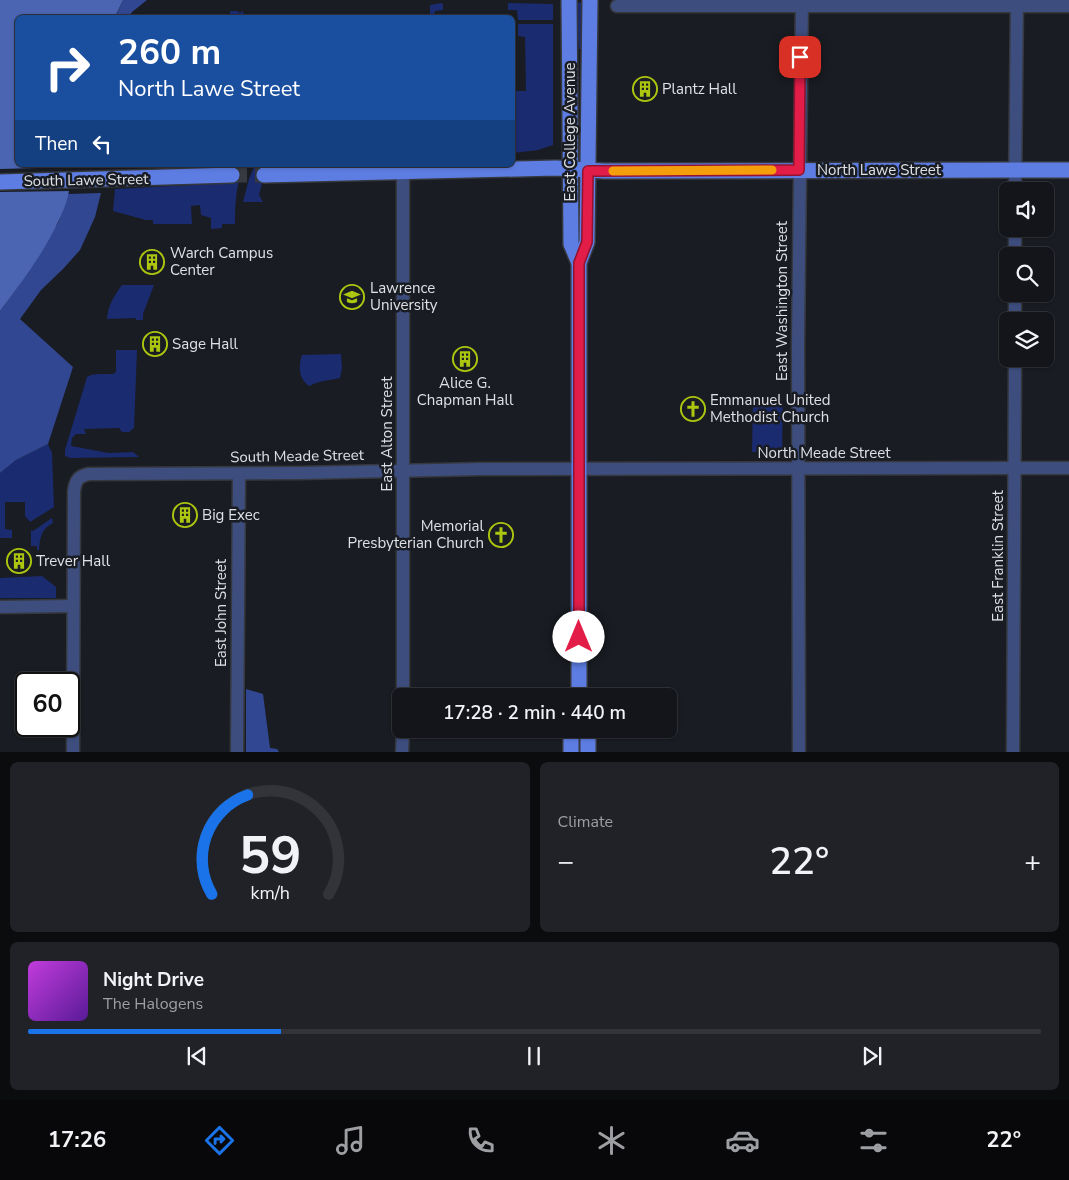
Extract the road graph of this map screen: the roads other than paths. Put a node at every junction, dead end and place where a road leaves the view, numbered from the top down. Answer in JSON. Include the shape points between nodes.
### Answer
{"nodes":[{"id":1,"x":570,"y":0,"type":"edge"},
{"id":2,"x":590,"y":0,"type":"edge"},
{"id":3,"x":802,"y":3,"type":"edge"},
{"id":4,"x":1017,"y":3,"type":"edge"},
{"id":5,"x":617,"y":6,"type":"dead end"},
{"id":6,"x":1069,"y":6,"type":"edge"},
{"id":7,"x":569,"y":169,"type":"junction"},
{"id":8,"x":799,"y":170,"type":"junction"},
{"id":9,"x":1014,"y":170,"type":"junction"},
{"id":10,"x":1069,"y":170,"type":"edge"},
{"id":11,"x":588,"y":171,"type":"junction"},
{"id":12,"x":403,"y":172,"type":"junction"},
{"id":13,"x":264,"y":175,"type":"tunnel mouth"},
{"id":14,"x":232,"y":176,"type":"tunnel mouth"},
{"id":15,"x":0,"y":182,"type":"edge"},
{"id":16,"x":1014,"y":182,"type":"edge"},
{"id":17,"x":579,"y":263,"type":"junction"},
{"id":18,"x":1014,"y":367,"type":"edge"},
{"id":19,"x":1014,"y":468,"type":"junction"},
{"id":20,"x":1069,"y":468,"type":"edge"},
{"id":21,"x":579,"y":469,"type":"junction"},
{"id":22,"x":403,"y":470,"type":"junction"},
{"id":23,"x":798,"y":470,"type":"junction"},
{"id":24,"x":239,"y":474,"type":"junction"},
{"id":25,"x":0,"y":606,"type":"edge"},
{"id":26,"x":73,"y":606,"type":"junction"},
{"id":27,"x":403,"y":688,"type":"edge"},
{"id":28,"x":579,"y":688,"type":"edge"},
{"id":29,"x":403,"y":738,"type":"edge"},
{"id":30,"x":572,"y":738,"type":"edge"},
{"id":31,"x":588,"y":738,"type":"edge"},
{"id":32,"x":73,"y":752,"type":"edge"},
{"id":33,"x":237,"y":752,"type":"edge"},
{"id":34,"x":402,"y":752,"type":"edge"},
{"id":35,"x":571,"y":752,"type":"edge"},
{"id":36,"x":588,"y":752,"type":"edge"},
{"id":37,"x":799,"y":752,"type":"edge"},
{"id":38,"x":1013,"y":752,"type":"edge"}],
"edges":[{"from":1,"to":7,"type":"main road","name":"East College Avenue"},
{"from":2,"to":11,"type":"main road","name":"East College Avenue"},
{"from":3,"to":4,"type":"street"},
{"from":3,"to":5,"type":"street"},
{"from":3,"to":8,"type":"street","name":"East Washington Street"},
{"from":4,"to":6,"type":"street"},
{"from":4,"to":9,"type":"street"},
{"from":7,"to":11,"type":"main road","name":"North Lawe Street"},
{"from":7,"to":12,"type":"main road"},
{"from":7,"to":17,"type":"main road","name":"East College Avenue","via":[[571,244]]},
{"from":8,"to":9,"type":"main road","name":"North Lawe Street"},
{"from":8,"to":11,"type":"main road","name":"North Lawe Street"},
{"from":8,"to":23,"type":"street","name":"East Washington Street"},
{"from":9,"to":10,"type":"main road","name":"North Lawe Street"},
{"from":9,"to":16,"type":"street"},
{"from":11,"to":17,"type":"main road","name":"East College Avenue","via":[[587,242]]},
{"from":12,"to":13,"type":"main road"},
{"from":12,"to":22,"type":"street","name":"East Alton Street"},
{"from":14,"to":15,"type":"main road","name":"South Lawe Street"},
{"from":17,"to":21,"type":"main road","name":"East College Avenue"},
{"from":18,"to":19,"type":"street","name":"East Franklin Street"},
{"from":19,"to":20,"type":"street","name":"North Meade Street"},
{"from":19,"to":23,"type":"street","name":"North Meade Street"},
{"from":19,"to":38,"type":"street","name":"East Franklin Street"},
{"from":21,"to":22,"type":"street","name":"South Meade Street"},
{"from":21,"to":23,"type":"street","name":"North Meade Street"},
{"from":21,"to":28,"type":"main road","name":"East College Avenue"},
{"from":22,"to":24,"type":"street","name":"South Meade Street"},
{"from":22,"to":27,"type":"street","name":"East Alton Street"},
{"from":23,"to":37,"type":"street","name":"East Washington Street"},
{"from":24,"to":26,"type":"street","name":"South Meade Street","via":[[82,475],[75,483],[74,492]]},
{"from":24,"to":33,"type":"street","name":"East John Street"},
{"from":25,"to":26,"type":"street"},
{"from":26,"to":32,"type":"street"},
{"from":29,"to":34,"type":"street"},
{"from":30,"to":35,"type":"main road"},
{"from":31,"to":36,"type":"main road"}]}
